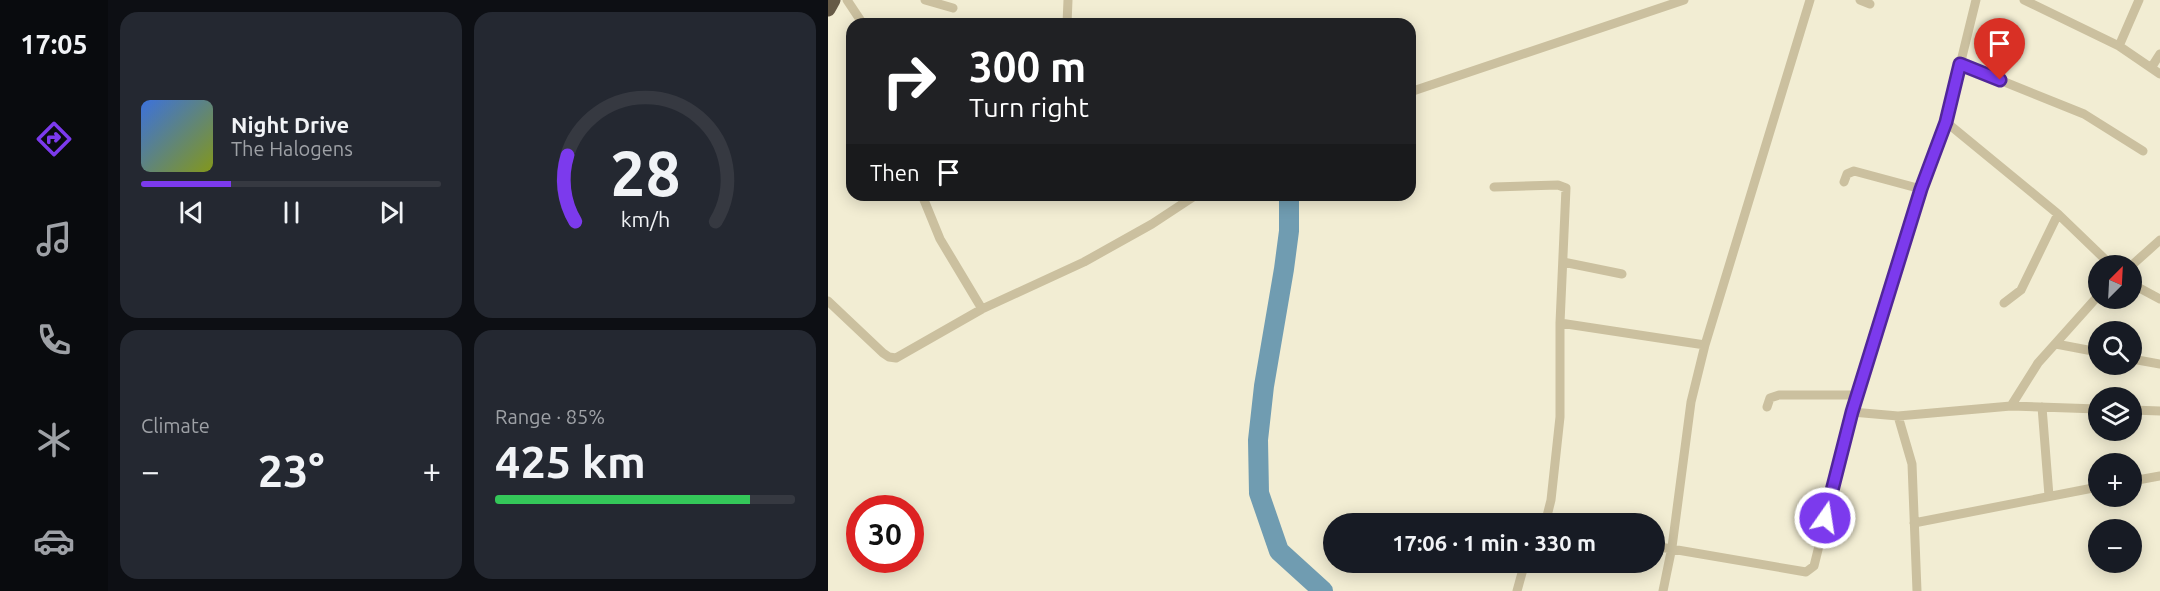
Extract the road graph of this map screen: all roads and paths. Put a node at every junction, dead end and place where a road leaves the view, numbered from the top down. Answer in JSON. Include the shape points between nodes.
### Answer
{"nodes":[{"id":1,"x":833,"y":0,"type":"edge"},
{"id":2,"x":847,"y":0,"type":"edge"},
{"id":3,"x":925,"y":0,"type":"edge"},
{"id":4,"x":1068,"y":0,"type":"edge"},
{"id":5,"x":1684,"y":0,"type":"edge"},
{"id":6,"x":1810,"y":0,"type":"edge"},
{"id":7,"x":1860,"y":0,"type":"edge"},
{"id":8,"x":1976,"y":0,"type":"edge"},
{"id":9,"x":2024,"y":0,"type":"edge"},
{"id":10,"x":2139,"y":0,"type":"edge"},
{"id":11,"x":1656,"y":4,"type":"edge"},
{"id":12,"x":1870,"y":4,"type":"dead end"},
{"id":13,"x":953,"y":8,"type":"dead end"},
{"id":14,"x":828,"y":9,"type":"edge"},
{"id":15,"x":859,"y":18,"type":"edge"},
{"id":16,"x":1067,"y":18,"type":"edge"},
{"id":17,"x":2119,"y":46,"type":"junction"},
{"id":18,"x":2160,"y":54,"type":"edge"},
{"id":19,"x":1960,"y":64,"type":"junction"},
{"id":20,"x":2151,"y":68,"type":"junction"},
{"id":21,"x":2160,"y":74,"type":"edge"},
{"id":22,"x":1416,"y":90,"type":"edge"},
{"id":23,"x":1946,"y":122,"type":"junction"},
{"id":24,"x":2143,"y":151,"type":"dead end"},
{"id":25,"x":1844,"y":182,"type":"dead end"},
{"id":26,"x":1494,"y":187,"type":"dead end"},
{"id":27,"x":1921,"y":189,"type":"junction"},
{"id":28,"x":924,"y":201,"type":"edge"},
{"id":29,"x":1187,"y":201,"type":"edge"},
{"id":30,"x":2058,"y":214,"type":"junction"},
{"id":31,"x":2160,"y":240,"type":"edge"},
{"id":32,"x":2101,"y":255,"type":"edge"},
{"id":33,"x":2142,"y":256,"type":"edge"},
{"id":34,"x":1563,"y":262,"type":"junction"},
{"id":35,"x":1622,"y":274,"type":"dead end"},
{"id":36,"x":2142,"y":290,"type":"edge"},
{"id":37,"x":2160,"y":300,"type":"edge"},
{"id":38,"x":828,"y":301,"type":"edge"},
{"id":39,"x":2004,"y":303,"type":"dead end"},
{"id":40,"x":2088,"y":307,"type":"edge"},
{"id":41,"x":982,"y":309,"type":"junction"},
{"id":42,"x":1560,"y":323,"type":"junction"},
{"id":43,"x":2056,"y":344,"type":"junction"},
{"id":44,"x":1705,"y":345,"type":"junction"},
{"id":45,"x":2088,"y":350,"type":"edge"},
{"id":46,"x":2142,"y":361,"type":"edge"},
{"id":47,"x":2160,"y":364,"type":"edge"},
{"id":48,"x":1857,"y":395,"type":"junction"},
{"id":49,"x":2011,"y":406,"type":"junction"},
{"id":50,"x":1767,"y":407,"type":"dead end"},
{"id":51,"x":2042,"y":407,"type":"junction"},
{"id":52,"x":2088,"y":409,"type":"edge"},
{"id":53,"x":2142,"y":410,"type":"edge"},
{"id":54,"x":2160,"y":411,"type":"edge"},
{"id":55,"x":1852,"y":412,"type":"junction"},
{"id":56,"x":1898,"y":416,"type":"junction"},
{"id":57,"x":2160,"y":476,"type":"edge"},
{"id":58,"x":2142,"y":479,"type":"edge"},
{"id":59,"x":2088,"y":489,"type":"edge"},
{"id":60,"x":2049,"y":495,"type":"junction"},
{"id":61,"x":1548,"y":513,"type":"edge"},
{"id":62,"x":1914,"y":524,"type":"junction"},
{"id":63,"x":1665,"y":547,"type":"edge"},
{"id":64,"x":1672,"y":547,"type":"junction"},
{"id":65,"x":1522,"y":573,"type":"edge"},
{"id":66,"x":1517,"y":591,"type":"edge"},
{"id":67,"x":1663,"y":591,"type":"edge"},
{"id":68,"x":1917,"y":591,"type":"edge"}],
"edges":[{"from":1,"to":14,"type":"highway"},
{"from":2,"to":15,"type":"street"},
{"from":3,"to":13,"type":"street"},
{"from":4,"to":16,"type":"street"},
{"from":5,"to":11,"type":"street"},
{"from":6,"to":44,"type":"street"},
{"from":7,"to":12,"type":"street"},
{"from":8,"to":19,"type":"street"},
{"from":9,"to":17,"type":"street"},
{"from":10,"to":17,"type":"street"},
{"from":11,"to":22,"type":"street"},
{"from":17,"to":20,"type":"street"},
{"from":18,"to":20,"type":"street"},
{"from":19,"to":23,"type":"street"},
{"from":19,"to":24,"type":"street","via":[[2084,114]]},
{"from":20,"to":21,"type":"street"},
{"from":23,"to":27,"type":"street"},
{"from":23,"to":30,"type":"street"},
{"from":25,"to":27,"type":"street","via":[[1846,174],[1854,171]]},
{"from":26,"to":34,"type":"street","via":[[1566,188]]},
{"from":27,"to":48,"type":"street"},
{"from":28,"to":41,"type":"street","via":[[940,239]]},
{"from":29,"to":41,"type":"street","via":[[1084,262]]},
{"from":30,"to":32,"type":"street"},
{"from":30,"to":39,"type":"street","via":[[2021,290]]},
{"from":31,"to":33,"type":"street"},
{"from":34,"to":35,"type":"street"},
{"from":34,"to":42,"type":"street"},
{"from":36,"to":37,"type":"street"},
{"from":38,"to":41,"type":"street","via":[[889,357],[896,357]]},
{"from":40,"to":43,"type":"street"},
{"from":42,"to":44,"type":"street"},
{"from":42,"to":61,"type":"street","via":[[1560,417]]},
{"from":43,"to":45,"type":"street"},
{"from":43,"to":49,"type":"street","via":[[2038,363]]},
{"from":44,"to":64,"type":"street","via":[[1691,402]]},
{"from":46,"to":47,"type":"street"},
{"from":48,"to":50,"type":"street","via":[[1779,395],[1770,398]]},
{"from":48,"to":55,"type":"street"},
{"from":49,"to":51,"type":"street"},
{"from":49,"to":56,"type":"street"},
{"from":51,"to":52,"type":"street"},
{"from":51,"to":60,"type":"street"},
{"from":53,"to":54,"type":"street"},
{"from":55,"to":56,"type":"street"},
{"from":55,"to":64,"type":"street","via":[[1811,570]]},
{"from":56,"to":62,"type":"street","via":[[1912,464]]},
{"from":57,"to":58,"type":"street"},
{"from":59,"to":60,"type":"street"},
{"from":60,"to":62,"type":"street"},
{"from":62,"to":68,"type":"street"},
{"from":63,"to":64,"type":"street"},
{"from":64,"to":67,"type":"street"},
{"from":65,"to":66,"type":"street"}]}
